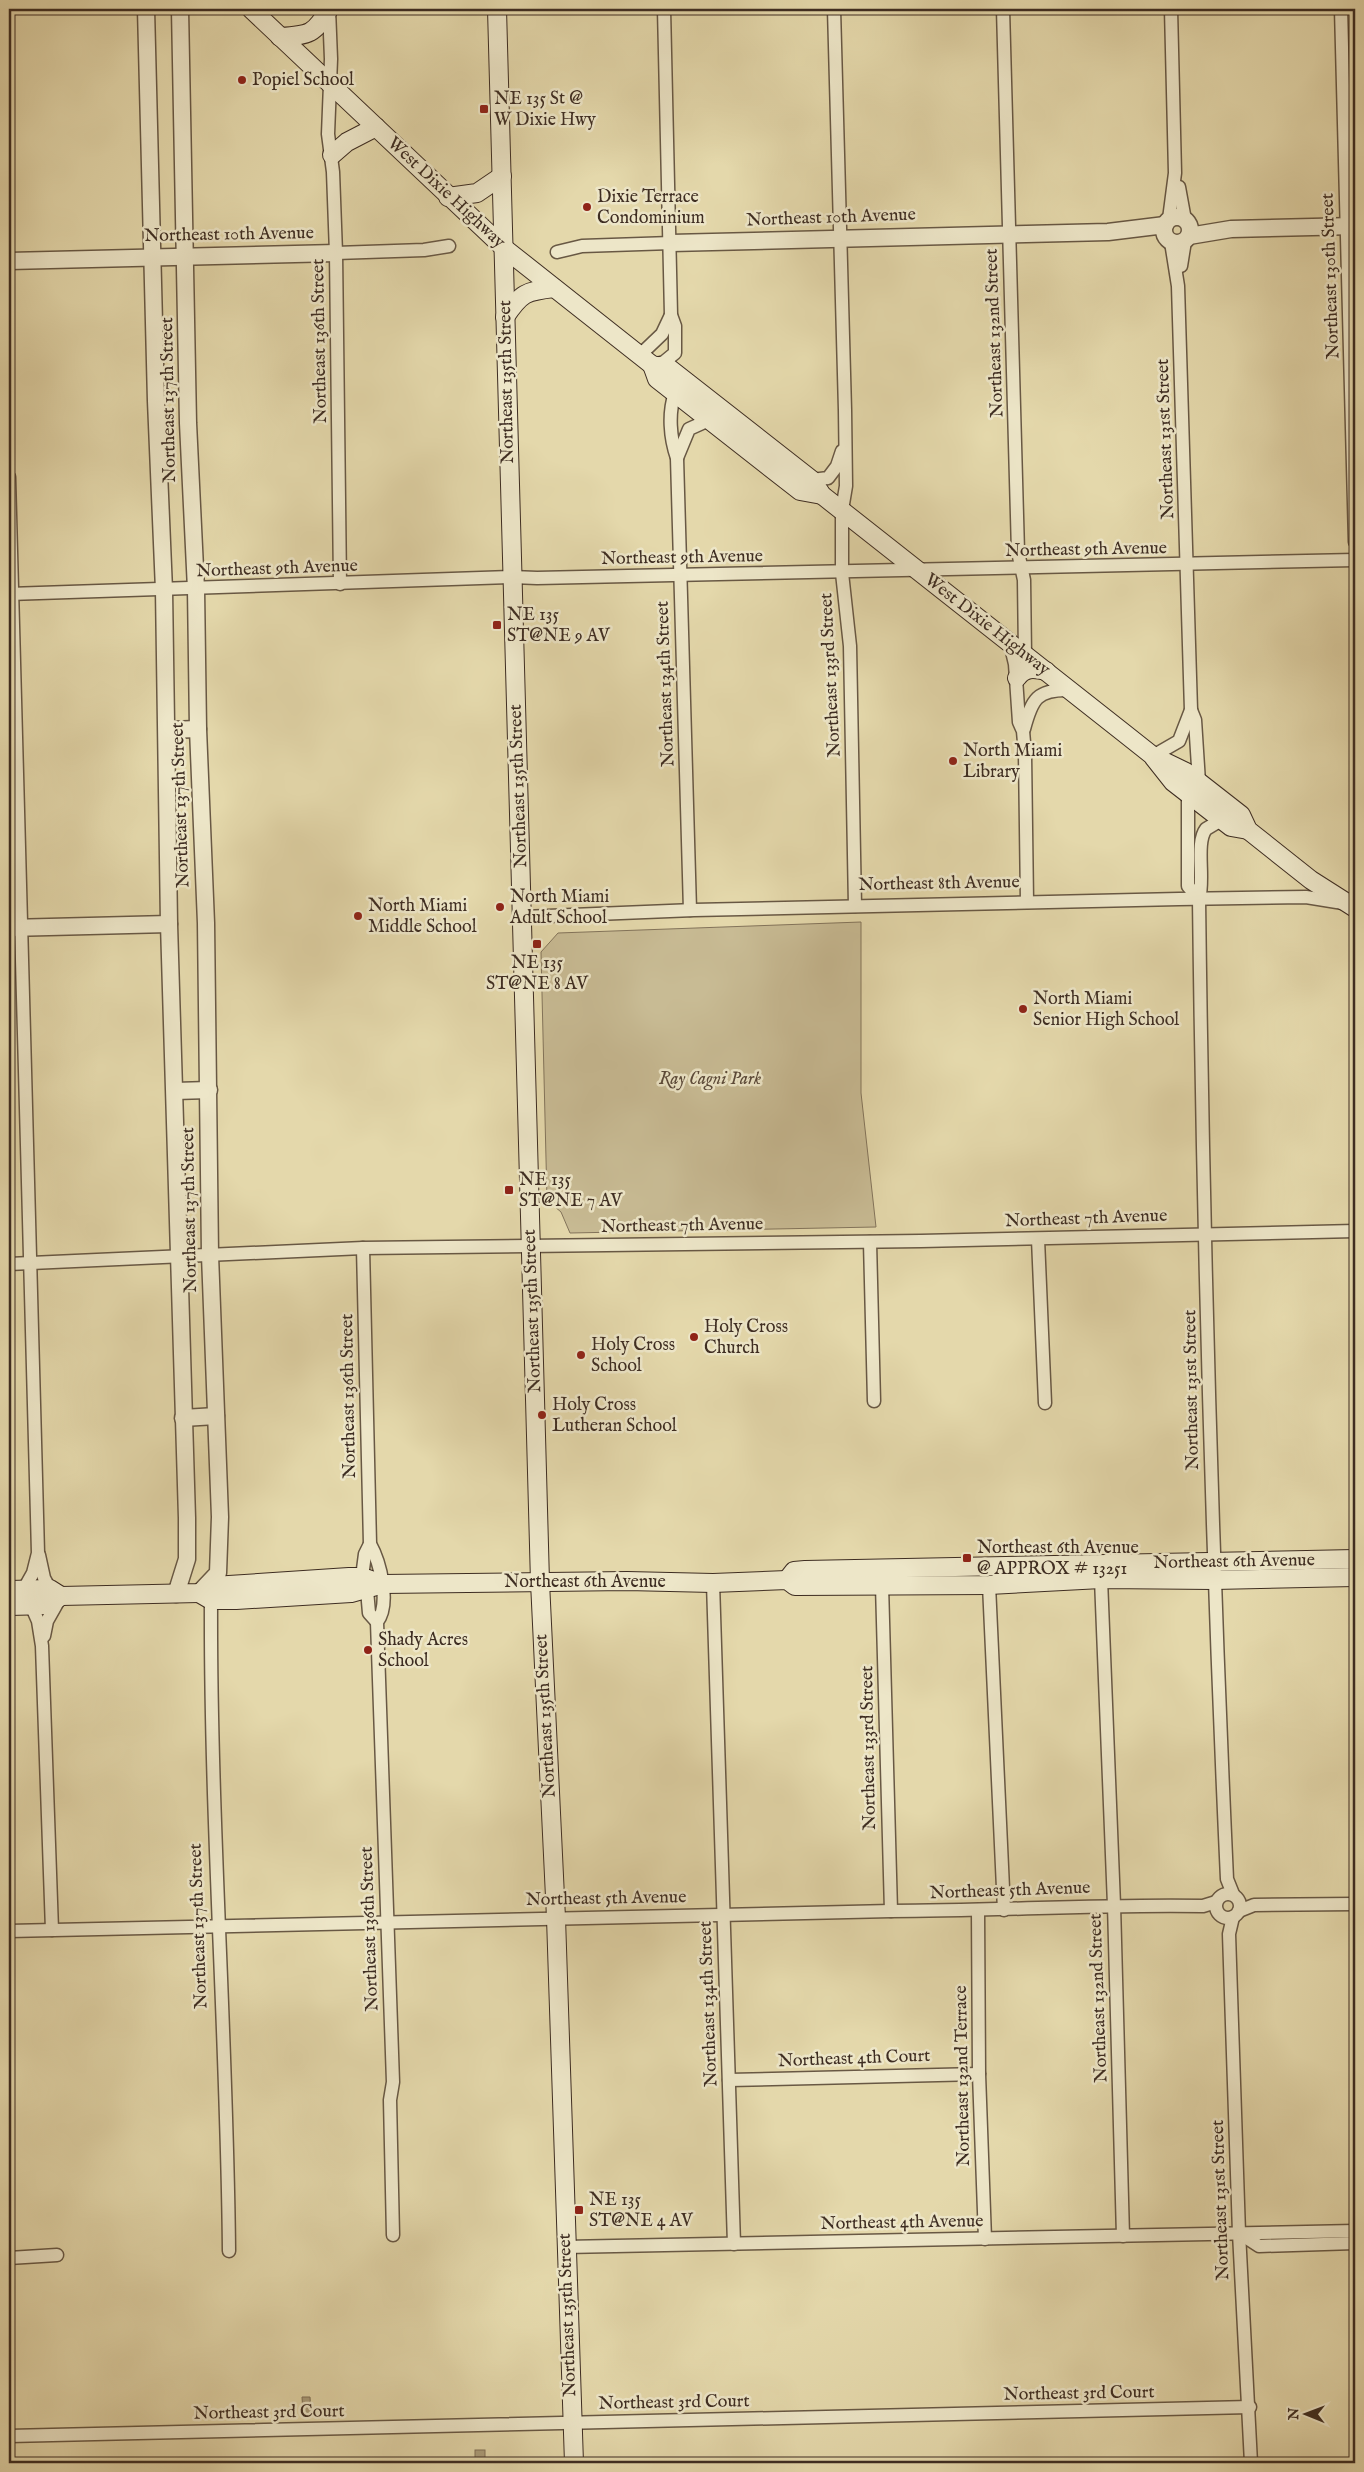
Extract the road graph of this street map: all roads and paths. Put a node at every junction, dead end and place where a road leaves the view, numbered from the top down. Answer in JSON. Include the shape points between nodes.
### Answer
{"nodes":[{"id":1,"x":146,"y":9,"type":"edge"},
{"id":2,"x":180,"y":9,"type":"edge"},
{"id":3,"x":251,"y":9,"type":"edge"},
{"id":4,"x":329,"y":9,"type":"edge"},
{"id":5,"x":497,"y":9,"type":"edge"},
{"id":6,"x":664,"y":9,"type":"edge"},
{"id":7,"x":834,"y":9,"type":"edge"},
{"id":8,"x":1003,"y":9,"type":"edge"},
{"id":9,"x":1171,"y":9,"type":"edge"},
{"id":10,"x":1341,"y":9,"type":"edge"},
{"id":11,"x":280,"y":37,"type":"junction"},
{"id":12,"x":329,"y":83,"type":"junction"},
{"id":13,"x":376,"y":127,"type":"junction"},
{"id":14,"x":332,"y":155,"type":"junction"},
{"id":15,"x":502,"y":176,"type":"junction"},
{"id":16,"x":448,"y":197,"type":"junction"},
{"id":17,"x":1351,"y":226,"type":"edge"},
{"id":18,"x":1177,"y":230,"type":"junction"},
{"id":19,"x":1010,"y":234,"type":"junction"},
{"id":20,"x":840,"y":238,"type":"junction"},
{"id":21,"x":670,"y":243,"type":"junction"},
{"id":22,"x":449,"y":246,"type":"dead end"},
{"id":23,"x":504,"y":248,"type":"junction"},
{"id":24,"x":557,"y":252,"type":"dead end"},
{"id":25,"x":336,"y":253,"type":"junction"},
{"id":26,"x":186,"y":256,"type":"junction"},
{"id":27,"x":152,"y":257,"type":"junction"},
{"id":28,"x":9,"y":261,"type":"edge"},
{"id":29,"x":554,"y":288,"type":"junction"},
{"id":30,"x":672,"y":315,"type":"junction"},
{"id":31,"x":505,"y":317,"type":"junction"},
{"id":32,"x":646,"y":360,"type":"junction"},
{"id":33,"x":675,"y":393,"type":"junction"},
{"id":34,"x":709,"y":420,"type":"junction"},
{"id":35,"x":846,"y":442,"type":"junction"},
{"id":36,"x":677,"y":458,"type":"junction"},
{"id":37,"x":9,"y":477,"type":"edge"},
{"id":38,"x":812,"y":480,"type":"junction"},
{"id":39,"x":822,"y":495,"type":"junction"},
{"id":40,"x":842,"y":510,"type":"junction"},
{"id":41,"x":1355,"y":542,"type":"edge"},
{"id":42,"x":1355,"y":560,"type":"edge"},
{"id":43,"x":1187,"y":565,"type":"junction"},
{"id":44,"x":1022,"y":568,"type":"junction"},
{"id":45,"x":918,"y":571,"type":"junction"},
{"id":46,"x":842,"y":573,"type":"junction"},
{"id":47,"x":679,"y":576,"type":"junction"},
{"id":48,"x":512,"y":577,"type":"junction"},
{"id":49,"x":340,"y":584,"type":"junction"},
{"id":50,"x":196,"y":589,"type":"junction"},
{"id":51,"x":164,"y":590,"type":"junction"},
{"id":52,"x":10,"y":594,"type":"edge"},
{"id":53,"x":1010,"y":643,"type":"junction"},
{"id":54,"x":1026,"y":655,"type":"junction"},
{"id":55,"x":1046,"y":671,"type":"junction"},
{"id":56,"x":1017,"y":678,"type":"junction"},
{"id":57,"x":1070,"y":690,"type":"junction"},
{"id":58,"x":1191,"y":710,"type":"junction"},
{"id":59,"x":198,"y":729,"type":"junction"},
{"id":60,"x":168,"y":730,"type":"junction"},
{"id":61,"x":1023,"y":731,"type":"junction"},
{"id":62,"x":1153,"y":756,"type":"junction"},
{"id":63,"x":1193,"y":788,"type":"junction"},
{"id":64,"x":1221,"y":820,"type":"junction"},
{"id":65,"x":1248,"y":830,"type":"junction"},
{"id":66,"x":1199,"y":899,"type":"junction"},
{"id":67,"x":1026,"y":902,"type":"junction"},
{"id":68,"x":855,"y":906,"type":"junction"},
{"id":69,"x":1354,"y":906,"type":"edge"},
{"id":70,"x":690,"y":910,"type":"junction"},
{"id":71,"x":523,"y":917,"type":"junction"},
{"id":72,"x":169,"y":924,"type":"junction"},
{"id":73,"x":15,"y":928,"type":"edge"},
{"id":74,"x":209,"y":1090,"type":"junction"},
{"id":75,"x":175,"y":1091,"type":"junction"},
{"id":76,"x":1355,"y":1231,"type":"edge"},
{"id":77,"x":1206,"y":1233,"type":"junction"},
{"id":78,"x":1038,"y":1239,"type":"junction"},
{"id":79,"x":870,"y":1242,"type":"junction"},
{"id":80,"x":531,"y":1246,"type":"junction"},
{"id":81,"x":363,"y":1248,"type":"junction"},
{"id":82,"x":210,"y":1256,"type":"junction"},
{"id":83,"x":178,"y":1257,"type":"junction"},
{"id":84,"x":29,"y":1263,"type":"junction"},
{"id":85,"x":9,"y":1264,"type":"edge"},
{"id":86,"x":874,"y":1401,"type":"dead end"},
{"id":87,"x":1045,"y":1403,"type":"dead end"},
{"id":88,"x":216,"y":1416,"type":"junction"},
{"id":89,"x":184,"y":1418,"type":"junction"},
{"id":90,"x":370,"y":1544,"type":"junction"},
{"id":91,"x":38,"y":1553,"type":"junction"},
{"id":92,"x":1355,"y":1558,"type":"edge"},
{"id":93,"x":910,"y":1568,"type":"junction"},
{"id":94,"x":1214,"y":1571,"type":"junction"},
{"id":95,"x":1355,"y":1576,"type":"edge"},
{"id":96,"x":1101,"y":1579,"type":"junction"},
{"id":97,"x":786,"y":1580,"type":"junction"},
{"id":98,"x":540,"y":1582,"type":"junction"},
{"id":99,"x":713,"y":1583,"type":"junction"},
{"id":100,"x":371,"y":1584,"type":"junction"},
{"id":101,"x":882,"y":1585,"type":"junction"},
{"id":102,"x":989,"y":1585,"type":"junction"},
{"id":103,"x":56,"y":1592,"type":"junction"},
{"id":104,"x":176,"y":1594,"type":"junction"},
{"id":105,"x":21,"y":1595,"type":"edge"},
{"id":106,"x":205,"y":1597,"type":"junction"},
{"id":107,"x":9,"y":1606,"type":"edge"},
{"id":108,"x":42,"y":1646,"type":"junction"},
{"id":109,"x":1355,"y":1904,"type":"edge"},
{"id":110,"x":1114,"y":1905,"type":"junction"},
{"id":111,"x":1228,"y":1906,"type":"junction"},
{"id":112,"x":1004,"y":1910,"type":"junction"},
{"id":113,"x":890,"y":1911,"type":"junction"},
{"id":114,"x":978,"y":1911,"type":"junction"},
{"id":115,"x":723,"y":1915,"type":"junction"},
{"id":116,"x":556,"y":1918,"type":"junction"},
{"id":117,"x":387,"y":1921,"type":"junction"},
{"id":118,"x":220,"y":1927,"type":"junction"},
{"id":119,"x":52,"y":1930,"type":"junction"},
{"id":120,"x":9,"y":1931,"type":"edge"},
{"id":121,"x":979,"y":2074,"type":"junction"},
{"id":122,"x":729,"y":2080,"type":"junction"},
{"id":123,"x":1355,"y":2231,"type":"edge"},
{"id":124,"x":1239,"y":2233,"type":"junction"},
{"id":125,"x":393,"y":2235,"type":"dead end"},
{"id":126,"x":1123,"y":2236,"type":"junction"},
{"id":127,"x":985,"y":2239,"type":"junction"},
{"id":128,"x":1355,"y":2243,"type":"edge"},
{"id":129,"x":734,"y":2244,"type":"junction"},
{"id":130,"x":565,"y":2247,"type":"junction"},
{"id":131,"x":229,"y":2251,"type":"dead end"},
{"id":132,"x":57,"y":2255,"type":"dead end"},
{"id":133,"x":9,"y":2258,"type":"edge"},
{"id":134,"x":1250,"y":2407,"type":"junction"},
{"id":135,"x":573,"y":2423,"type":"junction"},
{"id":136,"x":9,"y":2436,"type":"edge"},
{"id":137,"x":574,"y":2463,"type":"edge"},
{"id":138,"x":1251,"y":2463,"type":"edge"}],
"edges":[{"from":1,"to":27,"type":"street","name":"Northeast 137th Street"},
{"from":2,"to":26,"type":"street","name":"Northeast 137th Street"},
{"from":3,"to":11,"type":"main road","name":"West Dixie Highway"},
{"from":4,"to":11,"type":"main road","via":[[318,27],[310,33]]},
{"from":4,"to":12,"type":"street","name":"Northeast 136th Street"},
{"from":5,"to":15,"type":"main road","name":"Northeast 135th Street"},
{"from":6,"to":21,"type":"street"},
{"from":7,"to":20,"type":"street","name":"Northeast 133rd Street"},
{"from":8,"to":19,"type":"street","name":"Northeast 132nd Street"},
{"from":9,"to":18,"type":"street","name":"Northeast 131st Street","via":[[1175,173],[1172,212]]},
{"from":10,"to":17,"type":"street","name":"Northeast 130th Street"},
{"from":11,"to":12,"type":"main road","name":"West Dixie Highway"},
{"from":12,"to":13,"type":"main road","name":"West Dixie Highway"},
{"from":12,"to":14,"type":"street","name":"Northeast 136th Street","via":[[328,134]]},
{"from":13,"to":14,"type":"main road","via":[[346,142]]},
{"from":13,"to":16,"type":"main road","name":"West Dixie Highway"},
{"from":14,"to":25,"type":"street","name":"Northeast 136th Street"},
{"from":15,"to":16,"type":"main road","via":[[477,193]]},
{"from":15,"to":23,"type":"main road","name":"Northeast 135th Street"},
{"from":16,"to":23,"type":"main road","name":"West Dixie Highway"},
{"from":17,"to":18,"type":"street","name":"Northeast 10th Avenue"},
{"from":17,"to":41,"type":"street","name":"Northeast 130th Street"},
{"from":18,"to":19,"type":"street","name":"Northeast 10th Avenue"},
{"from":18,"to":43,"type":"street","name":"Northeast 131st Street"},
{"from":19,"to":20,"type":"street","name":"Northeast 10th Avenue"},
{"from":19,"to":44,"type":"street","name":"Northeast 132nd Street","via":[[1018,552]]},
{"from":20,"to":21,"type":"street","name":"Northeast 10th Avenue"},
{"from":20,"to":35,"type":"street","name":"Northeast 133rd Street"},
{"from":21,"to":24,"type":"street","name":"Northeast 10th Avenue","via":[[582,246]]},
{"from":21,"to":30,"type":"street"},
{"from":22,"to":25,"type":"street","name":"Northeast 10th Avenue"},
{"from":23,"to":29,"type":"main road","name":"West Dixie Highway"},
{"from":23,"to":31,"type":"main road","name":"Northeast 135th Street"},
{"from":25,"to":26,"type":"street","name":"Northeast 10th Avenue"},
{"from":25,"to":49,"type":"street","name":"Northeast 136th Street"},
{"from":26,"to":27,"type":"street","name":"Northeast 10th Avenue"},
{"from":26,"to":50,"type":"street","name":"Northeast 137th Street","via":[[188,423]]},
{"from":27,"to":28,"type":"street","name":"Northeast 10th Avenue"},
{"from":27,"to":51,"type":"street","name":"Northeast 137th Street"},
{"from":29,"to":31,"type":"main road","via":[[524,293]]},
{"from":29,"to":32,"type":"main road","name":"West Dixie Highway"},
{"from":30,"to":32,"type":"street"},
{"from":30,"to":32,"type":"street","via":[[675,353],[664,362]]},
{"from":31,"to":48,"type":"main road","name":"Northeast 135th Street"},
{"from":32,"to":33,"type":"main road","name":"West Dixie Highway","via":[[657,379]]},
{"from":32,"to":38,"type":"main road","name":"West Dixie Highway","via":[[669,368]]},
{"from":33,"to":34,"type":"main road","name":"West Dixie Highway"},
{"from":33,"to":36,"type":"street","name":"Northeast 134th Street","via":[[670,414]]},
{"from":34,"to":36,"type":"street","name":"Northeast 134th Street","via":[[689,429]]},
{"from":34,"to":39,"type":"main road","name":"West Dixie Highway","via":[[800,491]]},
{"from":35,"to":38,"type":"street","name":"Northeast 133rd Street","via":[[837,466],[828,478]]},
{"from":35,"to":40,"type":"street","name":"Northeast 133rd Street","via":[[846,486]]},
{"from":36,"to":47,"type":"street","name":"Northeast 134th Street"},
{"from":37,"to":52,"type":"street"},
{"from":38,"to":39,"type":"main road","name":"West Dixie Highway"},
{"from":39,"to":40,"type":"main road","name":"West Dixie Highway"},
{"from":40,"to":45,"type":"main road","name":"West Dixie Highway"},
{"from":40,"to":46,"type":"street","name":"Northeast 133rd Street"},
{"from":42,"to":43,"type":"street","name":"Northeast 9th Avenue"},
{"from":43,"to":44,"type":"street","name":"Northeast 9th Avenue"},
{"from":43,"to":58,"type":"street","name":"Northeast 131st Street"},
{"from":44,"to":45,"type":"street","name":"Northeast 9th Avenue"},
{"from":44,"to":54,"type":"street","name":"Northeast 132nd Street"},
{"from":45,"to":46,"type":"street","name":"Northeast 9th Avenue"},
{"from":45,"to":53,"type":"main road","name":"West Dixie Highway"},
{"from":46,"to":47,"type":"street","name":"Northeast 9th Avenue"},
{"from":46,"to":68,"type":"street","name":"Northeast 133rd Street","via":[[850,646]]},
{"from":47,"to":48,"type":"street","name":"Northeast 9th Avenue"},
{"from":47,"to":70,"type":"street","name":"Northeast 134th Street"},
{"from":48,"to":49,"type":"street","name":"Northeast 9th Avenue"},
{"from":48,"to":71,"type":"main road","name":"Northeast 135th Street"},
{"from":49,"to":50,"type":"street","name":"Northeast 9th Avenue"},
{"from":50,"to":51,"type":"street","name":"Northeast 9th Avenue"},
{"from":50,"to":59,"type":"street","name":"Northeast 137th Street"},
{"from":51,"to":52,"type":"street","name":"Northeast 9th Avenue"},
{"from":51,"to":60,"type":"street","name":"Northeast 137th Street"},
{"from":52,"to":73,"type":"street"},
{"from":53,"to":54,"type":"main road","name":"West Dixie Highway"},
{"from":53,"to":56,"type":"street"},
{"from":54,"to":55,"type":"main road","name":"West Dixie Highway"},
{"from":55,"to":56,"type":"main road","via":[[1024,670]]},
{"from":55,"to":57,"type":"main road","name":"West Dixie Highway"},
{"from":56,"to":61,"type":"street","via":[[1019,722]]},
{"from":57,"to":61,"type":"street","via":[[1050,691],[1037,697],[1028,710]]},
{"from":57,"to":62,"type":"main road","name":"West Dixie Highway"},
{"from":58,"to":62,"type":"street","name":"Northeast 131st Street","via":[[1179,741]]},
{"from":58,"to":63,"type":"street","name":"Northeast 131st Street","via":[[1195,720]]},
{"from":59,"to":60,"type":"street"},
{"from":59,"to":74,"type":"street","name":"Northeast 137th Street"},
{"from":60,"to":72,"type":"street","name":"Northeast 137th Street"},
{"from":61,"to":67,"type":"street"},
{"from":62,"to":63,"type":"main road","name":"West Dixie Highway","via":[[1172,782]]},
{"from":63,"to":64,"type":"main road","name":"West Dixie Highway"},
{"from":63,"to":65,"type":"main road","name":"West Dixie Highway","via":[[1242,815]]},
{"from":63,"to":66,"type":"street","name":"Northeast 131st Street","via":[[1188,886]]},
{"from":64,"to":65,"type":"main road","name":"West Dixie Highway","via":[[1231,827]]},
{"from":64,"to":66,"type":"street","name":"Northeast 131st Street","via":[[1210,825],[1203,835],[1203,887]]},
{"from":65,"to":69,"type":"main road","name":"West Dixie Highway","via":[[1311,880]]},
{"from":66,"to":67,"type":"street","name":"Northeast 8th Avenue"},
{"from":66,"to":69,"type":"street","name":"Northeast 8th Avenue","via":[[1306,897]]},
{"from":66,"to":77,"type":"street","name":"Northeast 131st Street"},
{"from":67,"to":68,"type":"street","name":"Northeast 8th Avenue"},
{"from":68,"to":70,"type":"street","name":"Northeast 8th Avenue"},
{"from":70,"to":71,"type":"street","name":"Northeast 8th Avenue"},
{"from":71,"to":80,"type":"main road","name":"Northeast 135th Street"},
{"from":72,"to":73,"type":"street"},
{"from":72,"to":75,"type":"street","name":"Northeast 137th Street"},
{"from":73,"to":84,"type":"street"},
{"from":74,"to":75,"type":"street"},
{"from":74,"to":82,"type":"street","name":"Northeast 137th Street"},
{"from":75,"to":83,"type":"street","name":"Northeast 137th Street"},
{"from":76,"to":77,"type":"street","name":"Northeast 7th Avenue"},
{"from":77,"to":78,"type":"street","name":"Northeast 7th Avenue"},
{"from":77,"to":94,"type":"street","name":"Northeast 131st Street"},
{"from":78,"to":79,"type":"street","name":"Northeast 7th Avenue"},
{"from":78,"to":87,"type":"street"},
{"from":79,"to":80,"type":"street","name":"Northeast 7th Avenue"},
{"from":79,"to":86,"type":"street"},
{"from":80,"to":81,"type":"street","name":"Northeast 7th Avenue"},
{"from":80,"to":98,"type":"main road","name":"Northeast 135th Street"},
{"from":81,"to":82,"type":"street","name":"Northeast 7th Avenue"},
{"from":81,"to":90,"type":"street","name":"Northeast 136th Street"},
{"from":82,"to":83,"type":"street","name":"Northeast 7th Avenue"},
{"from":82,"to":88,"type":"street","name":"Northeast 137th Street"},
{"from":83,"to":84,"type":"street","name":"Northeast 7th Avenue"},
{"from":83,"to":89,"type":"street","name":"Northeast 137th Street"},
{"from":84,"to":85,"type":"street","name":"Northeast 7th Avenue"},
{"from":84,"to":91,"type":"street"},
{"from":88,"to":89,"type":"street"},
{"from":88,"to":106,"type":"street","name":"Northeast 137th Street","via":[[220,1517],[218,1573]]},
{"from":89,"to":104,"type":"street","name":"Northeast 137th Street","via":[[187,1559]]},
{"from":90,"to":100,"type":"street","name":"Northeast 136th Street","via":[[365,1554]]},
{"from":90,"to":100,"type":"street","name":"Northeast 136th Street","via":[[377,1556]]},
{"from":91,"to":103,"type":"street","via":[[44,1578]]},
{"from":91,"to":105,"type":"street","via":[[33,1573]]},
{"from":92,"to":94,"type":"main road","name":"Northeast 6th Avenue"},
{"from":93,"to":94,"type":"main road","name":"Northeast 6th Avenue"},
{"from":93,"to":97,"type":"main road","name":"Northeast 6th Avenue","via":[[796,1571]]},
{"from":93,"to":101,"type":"main road","via":[[888,1578]]},
{"from":94,"to":95,"type":"main road","name":"Northeast 6th Avenue"},
{"from":94,"to":96,"type":"main road","name":"Northeast 6th Avenue"},
{"from":94,"to":111,"type":"street","name":"Northeast 131st Street"},
{"from":96,"to":102,"type":"main road","name":"Northeast 6th Avenue"},
{"from":96,"to":110,"type":"street","name":"Northeast 132nd Street"},
{"from":97,"to":99,"type":"main road","name":"Northeast 6th Avenue"},
{"from":97,"to":101,"type":"main road","name":"Northeast 6th Avenue","via":[[795,1586]]},
{"from":98,"to":99,"type":"main road","name":"Northeast 6th Avenue"},
{"from":98,"to":100,"type":"main road","name":"Northeast 6th Avenue"},
{"from":98,"to":116,"type":"main road","name":"Northeast 135th Street"},
{"from":99,"to":115,"type":"street","name":"Northeast 134th Street"},
{"from":100,"to":106,"type":"main road","name":"Northeast 6th Avenue","via":[[213,1586]]},
{"from":100,"to":117,"type":"street","name":"Northeast 136th Street","via":[[381,1617],[377,1622]]},
{"from":101,"to":102,"type":"main road","name":"Northeast 6th Avenue"},
{"from":101,"to":113,"type":"street","name":"Northeast 133rd Street"},
{"from":102,"to":112,"type":"street"},
{"from":103,"to":104,"type":"main road","name":"Northeast 6th Avenue"},
{"from":103,"to":105,"type":"main road","name":"Northeast 6th Avenue","via":[[49,1605]]},
{"from":103,"to":108,"type":"street"},
{"from":104,"to":106,"type":"main road","name":"Northeast 6th Avenue"},
{"from":105,"to":107,"type":"main road","name":"Northeast 6th Avenue"},
{"from":105,"to":108,"type":"street","via":[[38,1621]]},
{"from":106,"to":118,"type":"street","name":"Northeast 137th Street"},
{"from":108,"to":119,"type":"street"},
{"from":109,"to":111,"type":"street","name":"Northeast 5th Avenue"},
{"from":110,"to":111,"type":"street","name":"Northeast 5th Avenue"},
{"from":110,"to":112,"type":"street","name":"Northeast 5th Avenue"},
{"from":110,"to":126,"type":"street","name":"Northeast 132nd Street"},
{"from":111,"to":124,"type":"street","name":"Northeast 131st Street"},
{"from":112,"to":114,"type":"street","name":"Northeast 5th Avenue"},
{"from":113,"to":114,"type":"street","name":"Northeast 5th Avenue"},
{"from":113,"to":115,"type":"street","name":"Northeast 5th Avenue"},
{"from":114,"to":121,"type":"street","name":"Northeast 132nd Terrace"},
{"from":115,"to":116,"type":"street","name":"Northeast 5th Avenue"},
{"from":115,"to":122,"type":"street","name":"Northeast 134th Street"},
{"from":116,"to":117,"type":"street","name":"Northeast 5th Avenue"},
{"from":116,"to":130,"type":"main road","name":"Northeast 135th Street"},
{"from":117,"to":118,"type":"street","name":"Northeast 5th Avenue"},
{"from":117,"to":125,"type":"street","name":"Northeast 136th Street","via":[[393,2082],[390,2100]]},
{"from":118,"to":119,"type":"street","name":"Northeast 5th Avenue"},
{"from":118,"to":131,"type":"street","name":"Northeast 137th Street"},
{"from":119,"to":120,"type":"street","name":"Northeast 5th Avenue"},
{"from":121,"to":122,"type":"street","name":"Northeast 4th Court"},
{"from":121,"to":127,"type":"street","name":"Northeast 132nd Terrace"},
{"from":122,"to":129,"type":"street","name":"Northeast 134th Street"},
{"from":123,"to":124,"type":"street","name":"Northeast 4th Avenue"},
{"from":124,"to":126,"type":"street","name":"Northeast 4th Avenue"},
{"from":124,"to":128,"type":"street","via":[[1259,2246]]},
{"from":124,"to":134,"type":"street","name":"Northeast 131st Street"},
{"from":126,"to":127,"type":"street","name":"Northeast 4th Avenue"},
{"from":127,"to":129,"type":"street","name":"Northeast 4th Avenue"},
{"from":129,"to":130,"type":"street","name":"Northeast 4th Avenue"},
{"from":130,"to":135,"type":"main road","name":"Northeast 135th Street"},
{"from":132,"to":133,"type":"street"},
{"from":134,"to":135,"type":"street","name":"Northeast 3rd Court"},
{"from":134,"to":138,"type":"street","name":"Northeast 131st Street"},
{"from":135,"to":136,"type":"street","name":"Northeast 3rd Court"},
{"from":135,"to":137,"type":"main road","name":"Northeast 135th Street"}]}
